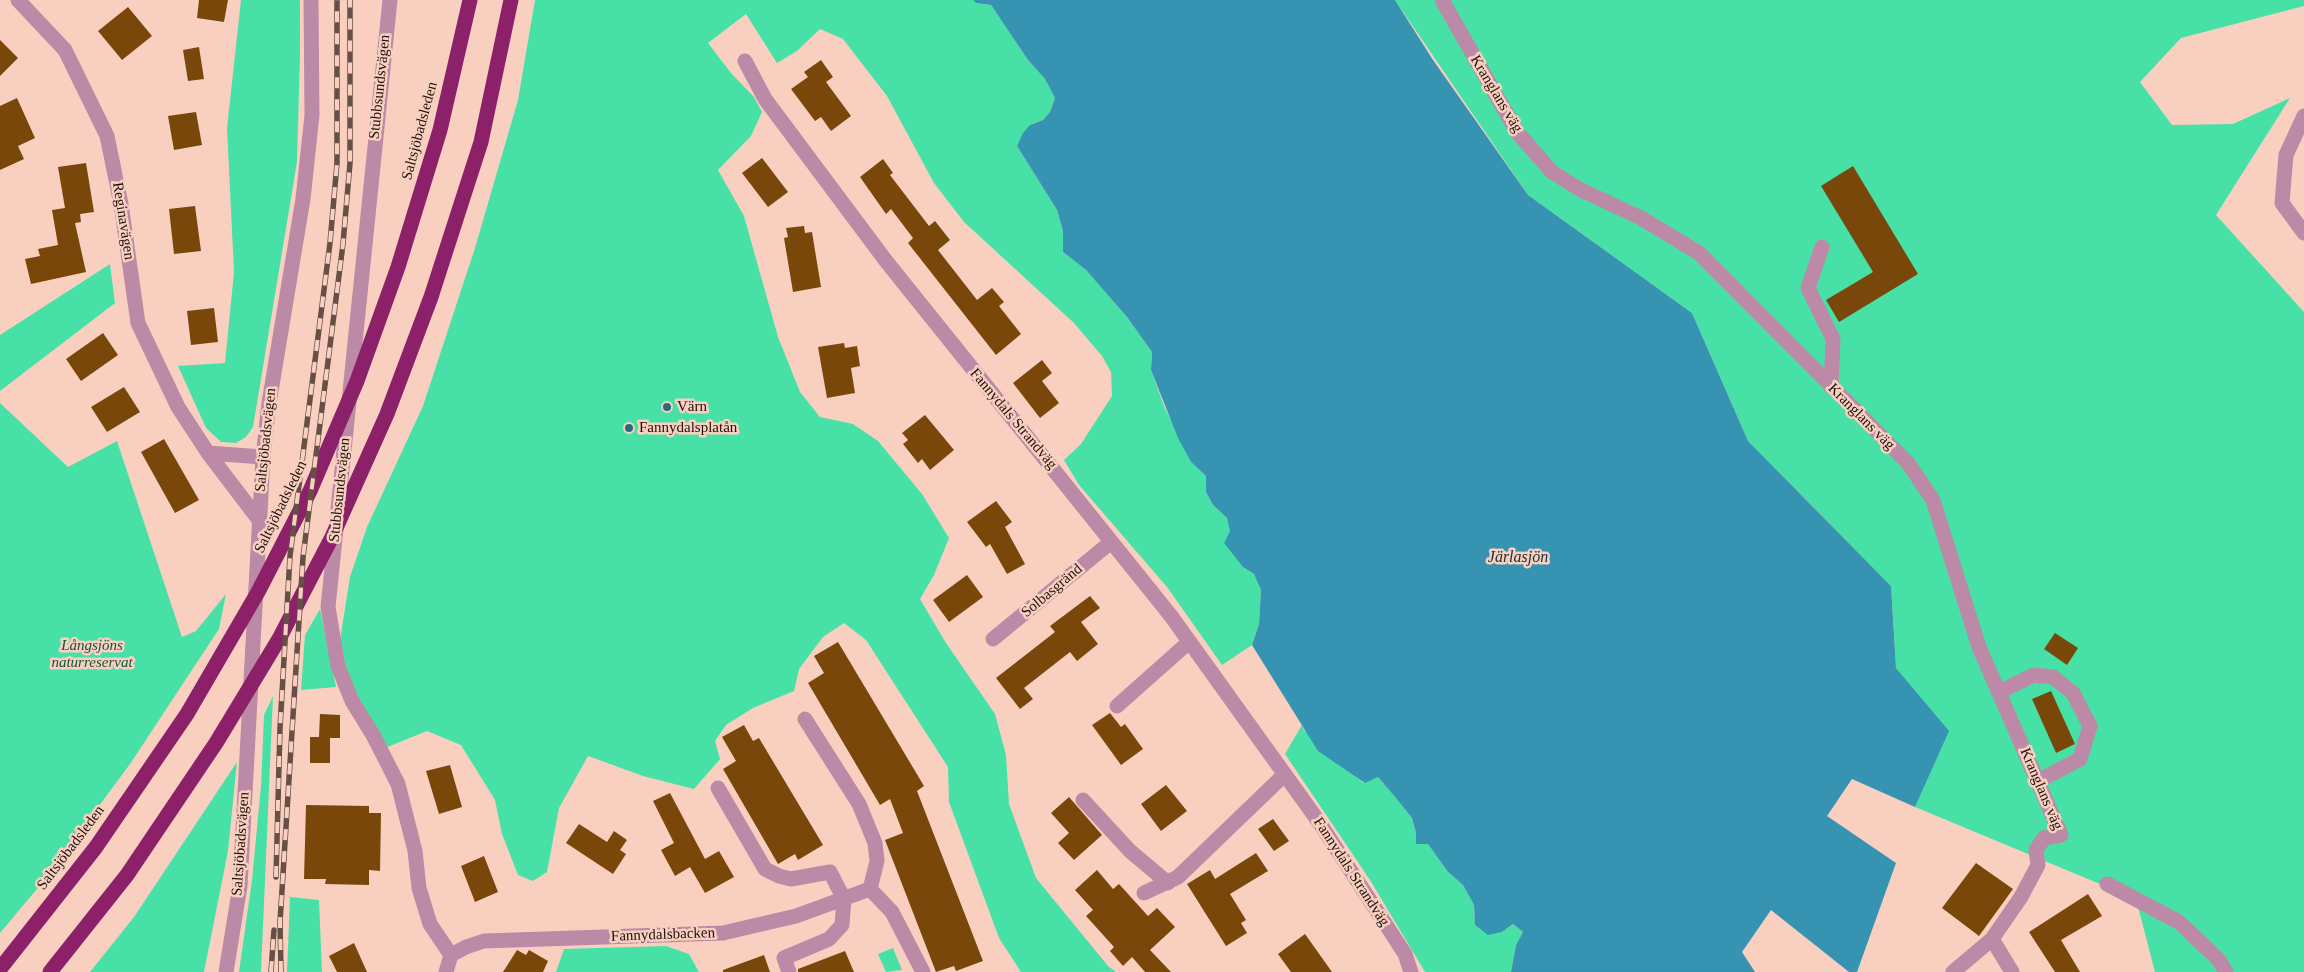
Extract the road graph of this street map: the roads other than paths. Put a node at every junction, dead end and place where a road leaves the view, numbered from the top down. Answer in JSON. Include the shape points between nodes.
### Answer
{"nodes":[{"id":1,"x":18,"y":0,"type":"edge"},
{"id":2,"x":311,"y":0,"type":"edge"},
{"id":3,"x":390,"y":0,"type":"edge"},
{"id":4,"x":470,"y":0,"type":"edge"},
{"id":5,"x":511,"y":0,"type":"edge"},
{"id":6,"x":1442,"y":0,"type":"edge"},
{"id":7,"x":745,"y":61,"type":"dead end"},
{"id":8,"x":2304,"y":116,"type":"edge"},
{"id":9,"x":2304,"y":233,"type":"edge"},
{"id":10,"x":1822,"y":246,"type":"dead end"},
{"id":11,"x":1831,"y":387,"type":"junction"},
{"id":12,"x":208,"y":453,"type":"junction"},
{"id":13,"x":263,"y":457,"type":"junction"},
{"id":14,"x":259,"y":520,"type":"junction"},
{"id":15,"x":1111,"y":542,"type":"junction"},
{"id":16,"x":993,"y":640,"type":"dead end"},
{"id":17,"x":1189,"y":642,"type":"junction"},
{"id":18,"x":1999,"y":692,"type":"junction"},
{"id":19,"x":1117,"y":706,"type":"dead end"},
{"id":20,"x":805,"y":719,"type":"dead end"},
{"id":21,"x":1284,"y":774,"type":"junction"},
{"id":22,"x":2038,"y":781,"type":"junction"},
{"id":23,"x":718,"y":788,"type":"dead end"},
{"id":24,"x":1083,"y":800,"type":"dead end"},
{"id":25,"x":1168,"y":883,"type":"junction"},
{"id":26,"x":2107,"y":884,"type":"dead end"},
{"id":27,"x":870,"y":889,"type":"junction"},
{"id":28,"x":1144,"y":893,"type":"dead end"},
{"id":29,"x":844,"y":899,"type":"junction"},
{"id":30,"x":1992,"y":939,"type":"junction"},
{"id":31,"x":451,"y":955,"type":"junction"},
{"id":32,"x":0,"y":969,"type":"edge"},
{"id":33,"x":50,"y":972,"type":"edge"},
{"id":34,"x":226,"y":972,"type":"edge"},
{"id":35,"x":446,"y":972,"type":"edge"},
{"id":36,"x":788,"y":972,"type":"edge"},
{"id":37,"x":923,"y":972,"type":"edge"},
{"id":38,"x":1411,"y":972,"type":"edge"},
{"id":39,"x":1953,"y":972,"type":"edge"},
{"id":40,"x":2012,"y":972,"type":"edge"},
{"id":41,"x":2226,"y":972,"type":"edge"}],
"edges":[{"from":1,"to":12,"type":"street","name":"Reginavägen","via":[[65,50],[107,136],[121,204],[138,323],[178,407]]},
{"from":2,"to":13,"type":"street","name":"Saltsjöbadsvägen","via":[[312,115],[304,189]]},
{"from":3,"to":31,"type":"street","name":"Stubbsundsvägen","via":[[328,607],[338,666],[352,701],[398,784],[415,851],[424,906],[430,924]]},
{"from":4,"to":32,"type":"highway","name":"Saltsjöbadsleden","via":[[440,130],[398,267],[357,381],[310,491],[218,664],[187,714],[96,847]]},
{"from":5,"to":33,"type":"highway","via":[[481,142],[431,297],[387,414],[332,538],[279,639],[216,742],[127,875]]},
{"from":6,"to":11,"type":"street","name":"Kranglans väg","via":[[1517,132],[1552,172],[1699,253]]},
{"from":7,"to":15,"type":"street","name":"Fannydals Strandväg","via":[[766,98],[886,261]]},
{"from":8,"to":9,"type":"street","via":[[2286,155],[2282,202]]},
{"from":10,"to":11,"type":"street","via":[[1808,288],[1833,339]]},
{"from":11,"to":18,"type":"street","name":"Kranglans väg","via":[[1908,463],[1933,500],[1979,647]]},
{"from":12,"to":13,"type":"street"},
{"from":12,"to":14,"type":"street","name":"Reginavägen"},
{"from":13,"to":14,"type":"street","name":"Saltsjöbadsvägen"},
{"from":14,"to":34,"type":"street","name":"Saltsjöbadsvägen","via":[[240,886]]},
{"from":15,"to":16,"type":"street","name":"Solbasgränd"},
{"from":15,"to":17,"type":"street","name":"Fannydals Strandväg"},
{"from":17,"to":19,"type":"street"},
{"from":17,"to":21,"type":"street","name":"Fannydals Strandväg"},
{"from":18,"to":22,"type":"street","name":"Kranglans väg"},
{"from":18,"to":22,"type":"street","via":[[2034,675],[2054,677],[2073,693],[2090,726],[2080,759]]},
{"from":20,"to":27,"type":"street","via":[[859,804],[875,843],[877,860]]},
{"from":21,"to":25,"type":"street"},
{"from":21,"to":38,"type":"street","name":"Fannydals Strandväg","via":[[1405,954]]},
{"from":22,"to":30,"type":"street","name":"Kranglans väg","via":[[2062,835],[2044,838],[2036,850],[2038,865]]},
{"from":23,"to":29,"type":"street","via":[[766,869],[791,879],[830,872]]},
{"from":24,"to":25,"type":"street","via":[[1130,851]]},
{"from":25,"to":28,"type":"street"},
{"from":26,"to":41,"type":"street","via":[[2179,922],[2219,960]]},
{"from":27,"to":29,"type":"street","name":"Fannydalsbacken"},
{"from":27,"to":37,"type":"street","via":[[892,912]]},
{"from":29,"to":31,"type":"street","name":"Fannydalsbacken","via":[[796,916],[723,932],[484,941]]},
{"from":29,"to":36,"type":"street","via":[[842,926],[829,939],[784,958]]},
{"from":30,"to":39,"type":"street","name":"Kranglans väg"},
{"from":30,"to":40,"type":"street"},
{"from":31,"to":35,"type":"street"}]}
